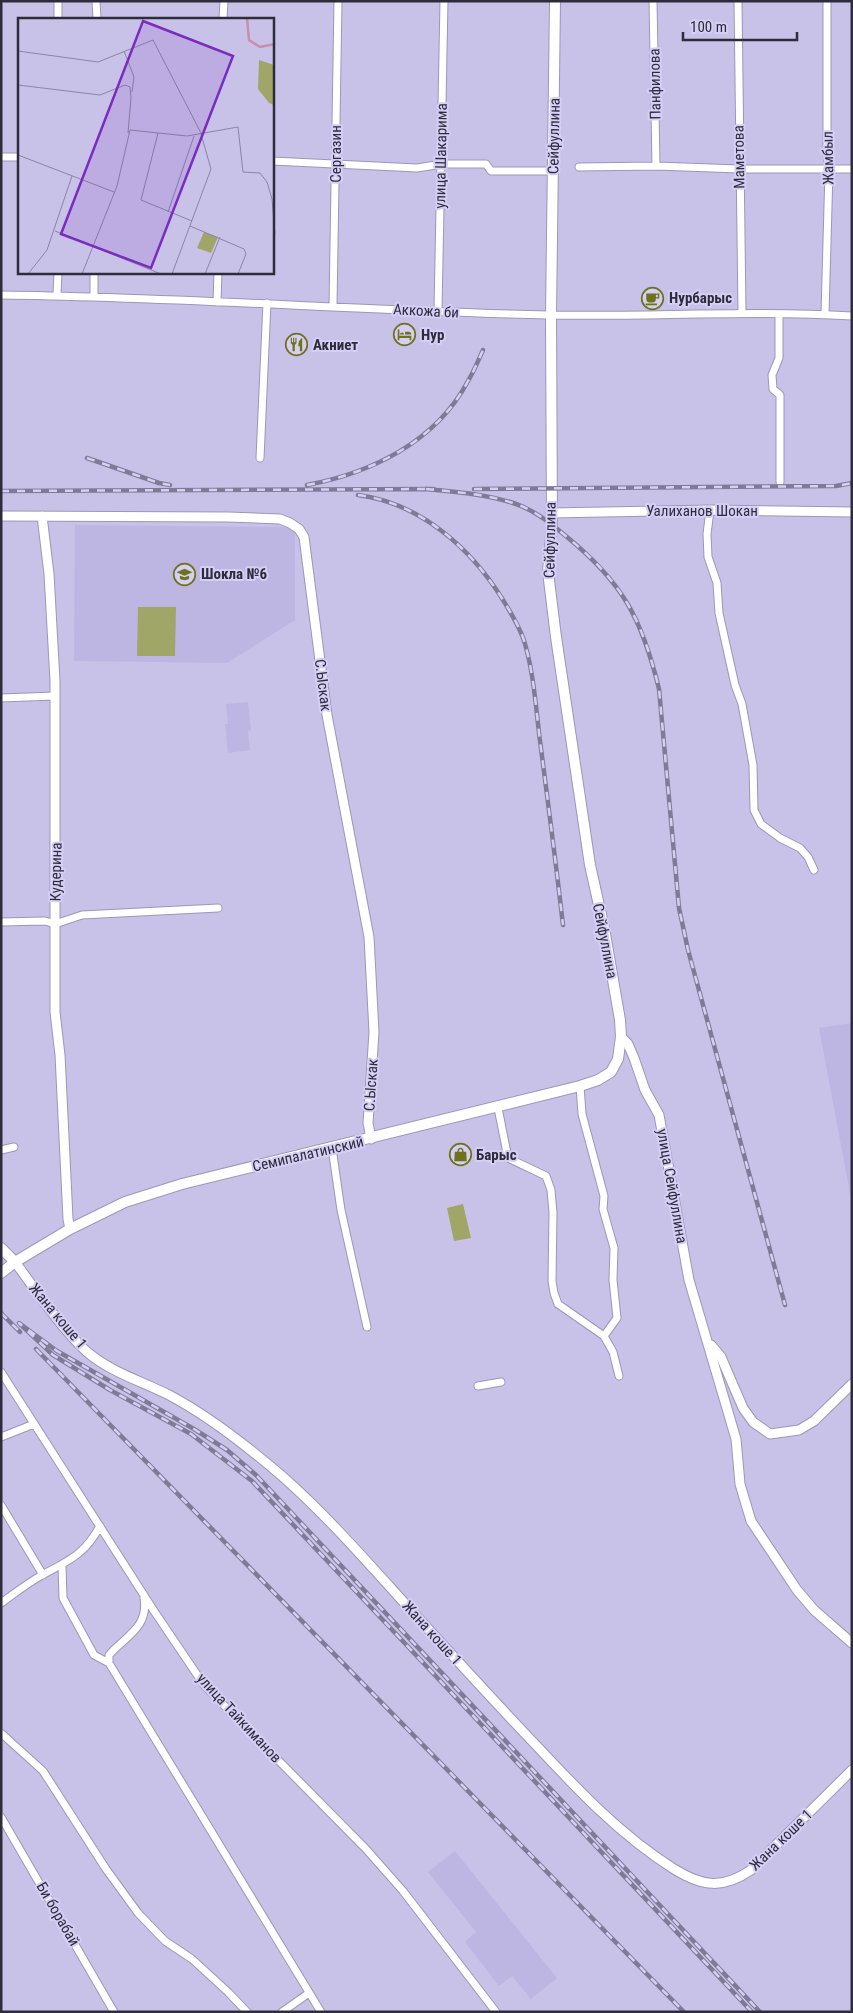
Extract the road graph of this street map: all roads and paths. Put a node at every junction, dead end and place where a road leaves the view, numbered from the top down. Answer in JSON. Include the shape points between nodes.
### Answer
{"nodes":[{"id":1,"x":58,"y":1,"type":"edge"},
{"id":2,"x":96,"y":1,"type":"edge"},
{"id":3,"x":224,"y":1,"type":"edge"},
{"id":4,"x":338,"y":1,"type":"edge"},
{"id":5,"x":444,"y":1,"type":"edge"},
{"id":6,"x":555,"y":1,"type":"edge"},
{"id":7,"x":653,"y":1,"type":"edge"},
{"id":8,"x":738,"y":1,"type":"edge"},
{"id":9,"x":828,"y":1,"type":"edge"},
{"id":10,"x":58,"y":18,"type":"edge"},
{"id":11,"x":97,"y":18,"type":"edge"},
{"id":12,"x":223,"y":18,"type":"edge"},
{"id":13,"x":18,"y":156,"type":"edge"},
{"id":14,"x":1,"y":157,"type":"edge"},
{"id":15,"x":274,"y":161,"type":"edge"},
{"id":16,"x":442,"y":164,"type":"junction"},
{"id":17,"x":336,"y":165,"type":"junction"},
{"id":18,"x":656,"y":166,"type":"junction"},
{"id":19,"x":579,"y":167,"type":"dead end"},
{"id":20,"x":739,"y":169,"type":"junction"},
{"id":21,"x":852,"y":169,"type":"edge"},
{"id":22,"x":829,"y":170,"type":"junction"},
{"id":23,"x":554,"y":171,"type":"junction"},
{"id":24,"x":58,"y":274,"type":"edge"},
{"id":25,"x":94,"y":274,"type":"edge"},
{"id":26,"x":218,"y":274,"type":"edge"},
{"id":27,"x":1,"y":295,"type":"edge"},
{"id":28,"x":57,"y":296,"type":"junction"},
{"id":29,"x":94,"y":296,"type":"junction"},
{"id":30,"x":217,"y":302,"type":"junction"},
{"id":31,"x":267,"y":303,"type":"junction"},
{"id":32,"x":333,"y":306,"type":"junction"},
{"id":33,"x":438,"y":312,"type":"junction"},
{"id":34,"x":742,"y":313,"type":"junction"},
{"id":35,"x":778,"y":314,"type":"junction"},
{"id":36,"x":825,"y":314,"type":"junction"},
{"id":37,"x":551,"y":315,"type":"junction"},
{"id":38,"x":852,"y":316,"type":"edge"},
{"id":39,"x":260,"y":458,"type":"dead end"},
{"id":40,"x":780,"y":482,"type":"dead end"},
{"id":41,"x":710,"y":510,"type":"junction"},
{"id":42,"x":852,"y":512,"type":"edge"},
{"id":43,"x":552,"y":513,"type":"junction"},
{"id":44,"x":1,"y":516,"type":"edge"},
{"id":45,"x":42,"y":516,"type":"junction"},
{"id":46,"x":55,"y":696,"type":"junction"},
{"id":47,"x":1,"y":698,"type":"edge"},
{"id":48,"x":814,"y":870,"type":"dead end"},
{"id":49,"x":218,"y":908,"type":"dead end"},
{"id":50,"x":1,"y":922,"type":"edge"},
{"id":51,"x":55,"y":924,"type":"junction"},
{"id":52,"x":620,"y":1037,"type":"junction"},
{"id":53,"x":611,"y":1072,"type":"joint"},
{"id":54,"x":580,"y":1086,"type":"junction"},
{"id":55,"x":498,"y":1108,"type":"junction"},
{"id":56,"x":371,"y":1139,"type":"junction"},
{"id":57,"x":14,"y":1147,"type":"dead end"},
{"id":58,"x":332,"y":1148,"type":"junction"},
{"id":59,"x":1,"y":1150,"type":"edge"},
{"id":60,"x":70,"y":1229,"type":"junction"},
{"id":61,"x":1,"y":1248,"type":"edge"},
{"id":62,"x":15,"y":1262,"type":"junction"},
{"id":63,"x":1,"y":1273,"type":"edge"},
{"id":64,"x":367,"y":1326,"type":"dead end"},
{"id":65,"x":604,"y":1336,"type":"junction"},
{"id":66,"x":708,"y":1341,"type":"junction"},
{"id":67,"x":1,"y":1372,"type":"edge"},
{"id":68,"x":619,"y":1376,"type":"dead end"},
{"id":69,"x":501,"y":1382,"type":"dead end"},
{"id":70,"x":852,"y":1384,"type":"edge"},
{"id":71,"x":478,"y":1386,"type":"dead end"},
{"id":72,"x":34,"y":1424,"type":"junction"},
{"id":73,"x":1,"y":1437,"type":"edge"},
{"id":74,"x":1,"y":1505,"type":"edge"},
{"id":75,"x":100,"y":1526,"type":"junction"},
{"id":76,"x":62,"y":1566,"type":"junction"},
{"id":77,"x":43,"y":1575,"type":"junction"},
{"id":78,"x":144,"y":1593,"type":"junction"},
{"id":79,"x":1,"y":1603,"type":"edge"},
{"id":80,"x":852,"y":1642,"type":"edge"},
{"id":81,"x":109,"y":1663,"type":"junction"},
{"id":82,"x":1,"y":1733,"type":"edge"},
{"id":83,"x":852,"y":1770,"type":"edge"},
{"id":84,"x":1,"y":1816,"type":"edge"},
{"id":85,"x":309,"y":1993,"type":"junction"},
{"id":86,"x":114,"y":2012,"type":"edge"},
{"id":87,"x":247,"y":2012,"type":"edge"},
{"id":88,"x":282,"y":2012,"type":"edge"},
{"id":89,"x":321,"y":2012,"type":"edge"},
{"id":90,"x":496,"y":2012,"type":"edge"}],
"edges":[{"from":1,"to":10,"type":"street"},
{"from":2,"to":11,"type":"street"},
{"from":3,"to":12,"type":"street"},
{"from":4,"to":17,"type":"street","name":"Сергазин"},
{"from":5,"to":16,"type":"street","name":"улица Шакарима"},
{"from":6,"to":23,"type":"main road","name":"Сейфуллина"},
{"from":7,"to":18,"type":"street","name":"Панфилова"},
{"from":8,"to":20,"type":"street","name":"Маметова"},
{"from":9,"to":22,"type":"street","name":"Жамбыл","via":[[826,155]]},
{"from":13,"to":14,"type":"street"},
{"from":15,"to":17,"type":"street"},
{"from":16,"to":17,"type":"street","via":[[417,168]]},
{"from":16,"to":23,"type":"street","via":[[486,164],[491,171]]},
{"from":16,"to":33,"type":"street","name":"улица Шакарима"},
{"from":17,"to":32,"type":"street","name":"Сергазин"},
{"from":18,"to":19,"type":"street"},
{"from":18,"to":20,"type":"street"},
{"from":20,"to":22,"type":"street"},
{"from":20,"to":34,"type":"street","name":"Маметова"},
{"from":21,"to":22,"type":"street"},
{"from":22,"to":36,"type":"street","name":"Жамбыл"},
{"from":23,"to":37,"type":"main road","name":"Сейфуллина"},
{"from":24,"to":28,"type":"street"},
{"from":25,"to":29,"type":"street"},
{"from":26,"to":30,"type":"street"},
{"from":27,"to":28,"type":"street","name":"Аккожа би"},
{"from":28,"to":29,"type":"street","name":"Аккожа би"},
{"from":29,"to":30,"type":"street","name":"Аккожа би"},
{"from":30,"to":31,"type":"street","name":"Аккожа би"},
{"from":31,"to":32,"type":"street","name":"Аккожа би"},
{"from":31,"to":39,"type":"street"},
{"from":32,"to":33,"type":"street","name":"Аккожа би"},
{"from":33,"to":37,"type":"street","name":"Аккожа би"},
{"from":34,"to":35,"type":"street","name":"Аккожа би"},
{"from":34,"to":37,"type":"street","name":"Аккожа би"},
{"from":35,"to":36,"type":"street","name":"Аккожа би"},
{"from":35,"to":40,"type":"street","via":[[778,358],[772,375],[773,389],[780,395]]},
{"from":36,"to":38,"type":"street","name":"Аккожа би"},
{"from":37,"to":43,"type":"main road","name":"Сейфуллина"},
{"from":41,"to":42,"type":"street","name":"Уалиханов Шокан"},
{"from":41,"to":43,"type":"street","name":"Уалиханов Шокан"},
{"from":41,"to":48,"type":"street","via":[[708,558],[717,583],[719,613],[742,704],[753,765],[754,810],[761,824],[800,848]]},
{"from":43,"to":52,"type":"main road","name":"Сейфуллина","via":[[548,572],[556,637],[590,866],[620,1020]]},
{"from":44,"to":45,"type":"street","name":"С.Ыскак"},
{"from":45,"to":46,"type":"street","name":"Кудерина","via":[[49,574]]},
{"from":45,"to":56,"type":"street","name":"С.Ыскак","via":[[280,519],[300,529],[304,537],[326,715],[370,937],[374,1032],[368,1123]]},
{"from":46,"to":47,"type":"street"},
{"from":46,"to":51,"type":"street","name":"Кудерина"},
{"from":49,"to":51,"type":"street","via":[[82,915]]},
{"from":50,"to":51,"type":"street","via":[[45,921]]},
{"from":51,"to":60,"type":"street","name":"Кудерина","via":[[56,1012]]},
{"from":52,"to":53,"type":"main road","name":"Сейфуллина","via":[[618,1059]]},
{"from":52,"to":66,"type":"street","name":"улица Сейфуллина","via":[[628,1044],[659,1115],[690,1280]]},
{"from":53,"to":54,"type":"main road","name":"Семипалатинский"},
{"from":54,"to":55,"type":"main road","name":"Семипалатинский"},
{"from":54,"to":65,"type":"street","via":[[582,1114],[614,1248],[613,1280],[618,1318]]},
{"from":55,"to":56,"type":"main road","name":"Семипалатинский"},
{"from":55,"to":65,"type":"street","via":[[508,1158],[546,1176],[551,1190],[552,1281],[558,1304]]},
{"from":56,"to":58,"type":"main road","name":"Семипалатинский"},
{"from":57,"to":59,"type":"street"},
{"from":58,"to":60,"type":"main road","name":"Семипалатинский","via":[[182,1184],[126,1202]]},
{"from":58,"to":64,"type":"street","via":[[341,1210]]},
{"from":60,"to":62,"type":"main road","name":"Семипалатинский"},
{"from":61,"to":62,"type":"main road"},
{"from":62,"to":63,"type":"main road","name":"Семипалатинский"},
{"from":62,"to":83,"type":"street","name":"Жана коше 1","via":[[85,1350],[104,1365],[169,1395],[220,1428],[282,1476],[349,1542],[590,1802],[637,1843],[675,1869],[710,1884],[737,1880],[752,1870]]},
{"from":65,"to":68,"type":"street","via":[[613,1352]]},
{"from":66,"to":70,"type":"street","name":"улица Сейфуллина","via":[[721,1357],[743,1408],[753,1422],[770,1434],[799,1430],[814,1421]]},
{"from":66,"to":80,"type":"street","name":"улица Сейфуллина","via":[[736,1439],[740,1484],[751,1521],[797,1590],[814,1610]]},
{"from":67,"to":72,"type":"street","name":"улица Тайкиманов"},
{"from":69,"to":71,"type":"street"},
{"from":72,"to":73,"type":"street"},
{"from":72,"to":75,"type":"street","name":"улица Тайкиманов"},
{"from":74,"to":77,"type":"street"},
{"from":75,"to":76,"type":"street","via":[[91,1542]]},
{"from":75,"to":78,"type":"street","name":"улица Тайкиманов"},
{"from":76,"to":77,"type":"street"},
{"from":76,"to":81,"type":"street","via":[[63,1598],[94,1655]]},
{"from":77,"to":79,"type":"street"},
{"from":78,"to":81,"type":"street","via":[[146,1609],[141,1625],[109,1655]]},
{"from":78,"to":90,"type":"street","name":"улица Тайкиманов","via":[[204,1685],[366,1849],[469,1974]]},
{"from":81,"to":85,"type":"street"},
{"from":82,"to":87,"type":"street","via":[[43,1771],[138,1913],[164,1941],[192,1959]]},
{"from":84,"to":86,"type":"street","name":"Би борабай"},
{"from":85,"to":88,"type":"street"},
{"from":85,"to":89,"type":"street"}]}
